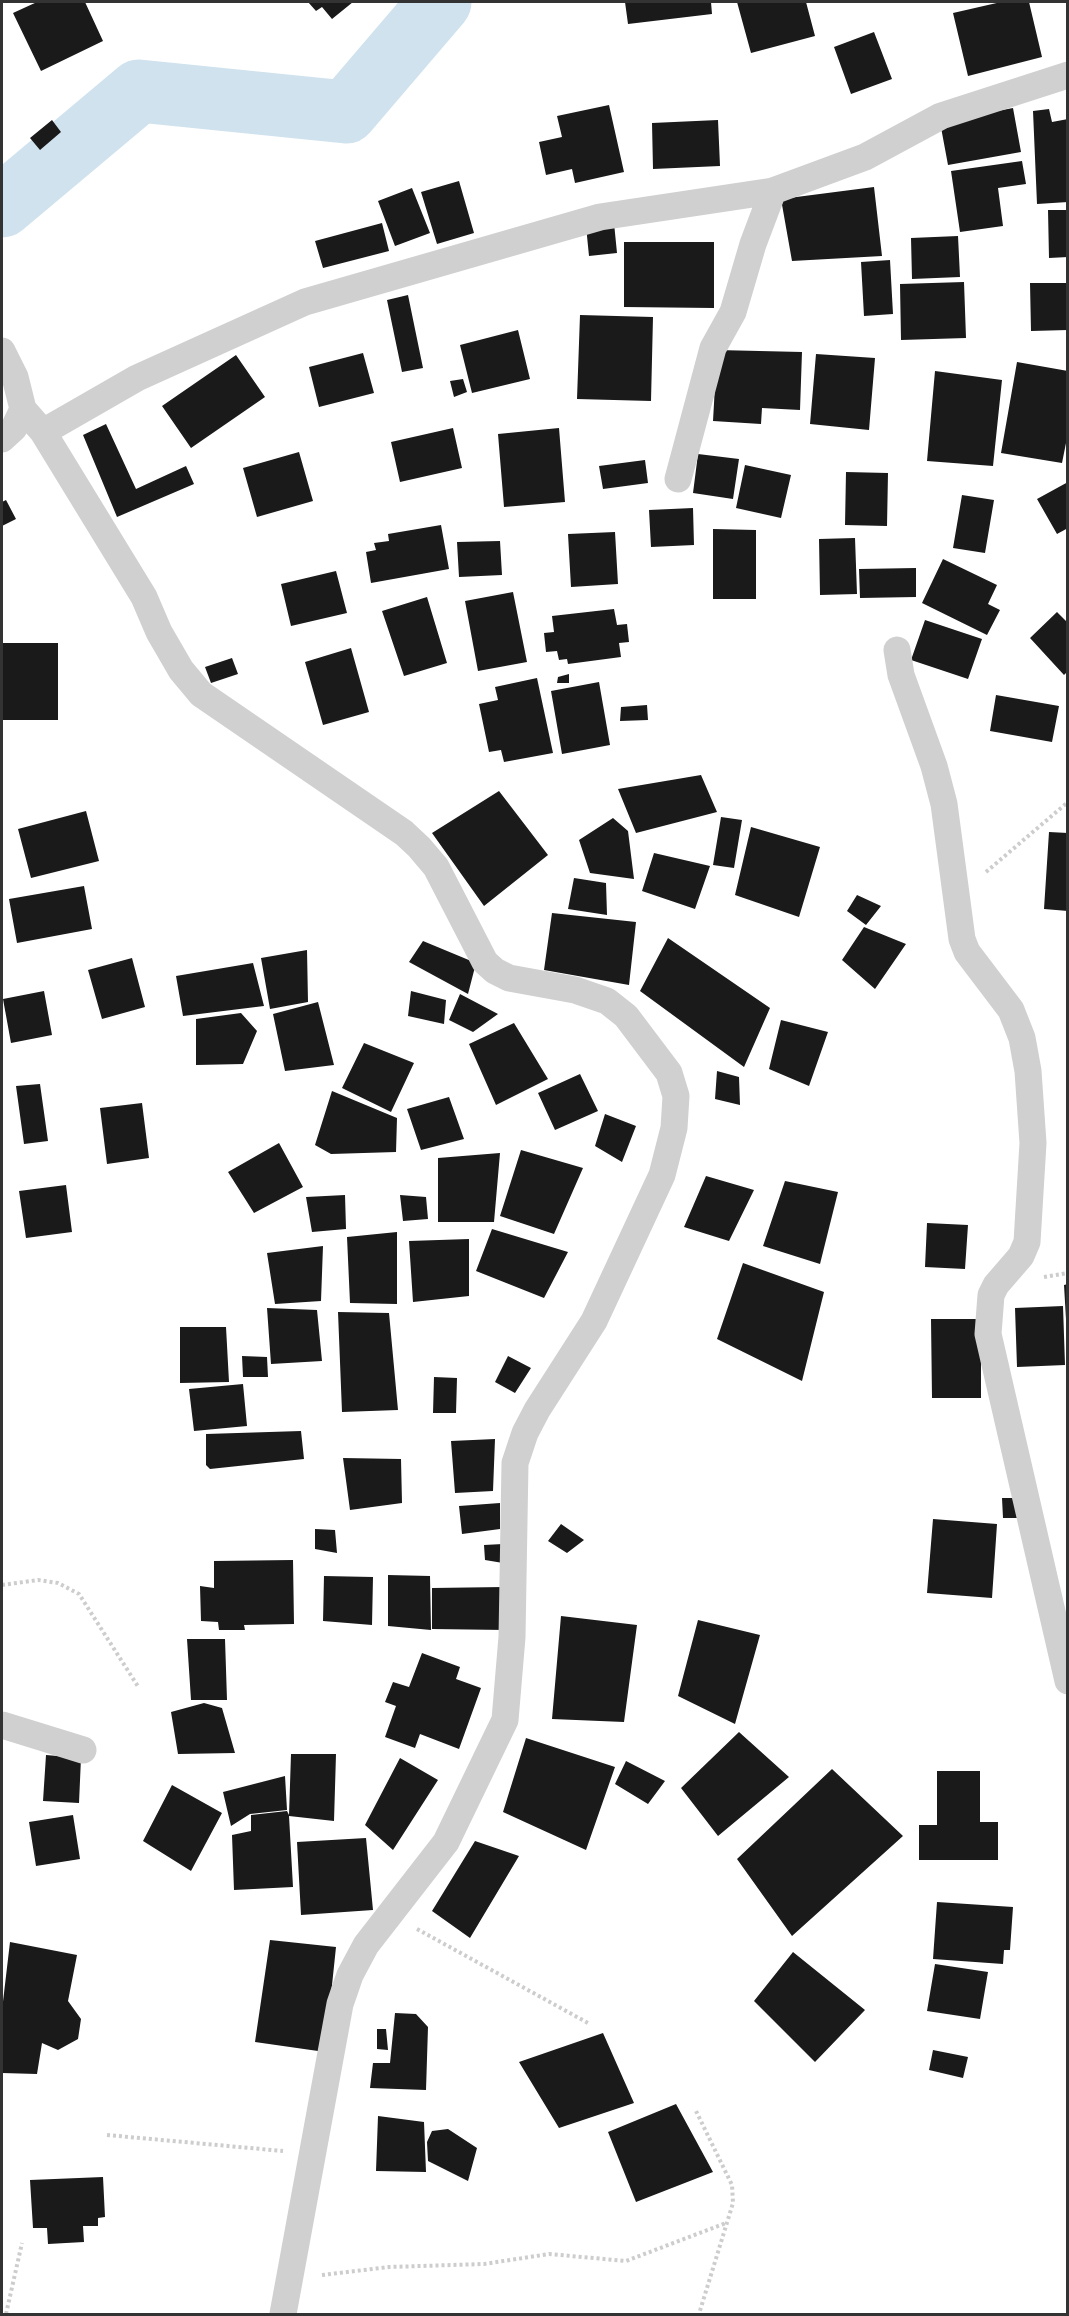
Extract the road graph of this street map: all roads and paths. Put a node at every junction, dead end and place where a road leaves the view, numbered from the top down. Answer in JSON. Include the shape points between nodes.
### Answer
{"nodes":[{"id":1,"x":1068,"y":75,"type":"edge"},
{"id":2,"x":773,"y":191,"type":"junction"},
{"id":3,"x":2,"y":351,"type":"edge"},
{"id":4,"x":23,"y":410,"type":"junction"},
{"id":5,"x":43,"y":432,"type":"junction"},
{"id":6,"x":2,"y":440,"type":"edge"},
{"id":7,"x":678,"y":478,"type":"dead end"},
{"id":8,"x":897,"y":650,"type":"dead end"},
{"id":9,"x":1068,"y":802,"type":"edge"},
{"id":10,"x":955,"y":892,"type":"junction"},
{"id":11,"x":2,"y":1585,"type":"edge"},
{"id":12,"x":1068,"y":1682,"type":"edge"},
{"id":13,"x":139,"y":1688,"type":"dead end"},
{"id":14,"x":2,"y":1725,"type":"edge"},
{"id":15,"x":83,"y":1750,"type":"dead end"},
{"id":16,"x":390,"y":1914,"type":"junction"},
{"id":17,"x":588,"y":2023,"type":"dead end"},
{"id":18,"x":696,"y":2111,"type":"dead end"},
{"id":19,"x":107,"y":2135,"type":"dead end"},
{"id":20,"x":313,"y":2153,"type":"junction"},
{"id":21,"x":726,"y":2223,"type":"junction"},
{"id":22,"x":22,"y":2243,"type":"dead end"},
{"id":23,"x":290,"y":2279,"type":"junction"},
{"id":24,"x":6,"y":2314,"type":"edge"},
{"id":25,"x":284,"y":2314,"type":"edge"},
{"id":26,"x":699,"y":2314,"type":"edge"}],
"edges":[{"from":1,"to":2,"type":"street","via":[[941,116],[865,157]]},
{"from":2,"to":5,"type":"street","via":[[600,217],[305,302],[137,378]]},
{"from":2,"to":7,"type":"street","via":[[733,312],[713,348]]},
{"from":3,"to":4,"type":"street","via":[[15,377]]},
{"from":4,"to":5,"type":"street"},
{"from":4,"to":6,"type":"street"},
{"from":5,"to":16,"type":"street","via":[[144,597],[181,670],[201,694],[419,847],[436,867],[485,962],[495,971],[509,978],[575,990],[607,1001],[626,1016],[675,1085],[674,1128],[662,1174],[594,1321],[537,1410],[515,1463],[512,1637],[505,1720],[446,1842]]},
{"from":8,"to":10,"type":"street","via":[[944,804]]},
{"from":9,"to":10,"type":"path","via":[[978,879]]},
{"from":10,"to":12,"type":"street","via":[[966,952],[1011,1010],[1022,1038],[1028,1071],[1033,1143],[1027,1242],[991,1295],[988,1334]]},
{"from":11,"to":13,"type":"path","via":[[38,1580],[58,1583],[79,1594]]},
{"from":14,"to":15,"type":"street"},
{"from":16,"to":17,"type":"path"},
{"from":16,"to":20,"type":"street","via":[[366,1945],[340,2004]]},
{"from":18,"to":21,"type":"path","via":[[732,2186],[733,2203]]},
{"from":19,"to":20,"type":"path"},
{"from":20,"to":23,"type":"street"},
{"from":21,"to":23,"type":"path","via":[[626,2261],[549,2254],[484,2264],[389,2267]]},
{"from":21,"to":26,"type":"path"},
{"from":22,"to":24,"type":"path"},
{"from":23,"to":25,"type":"street"}]}
